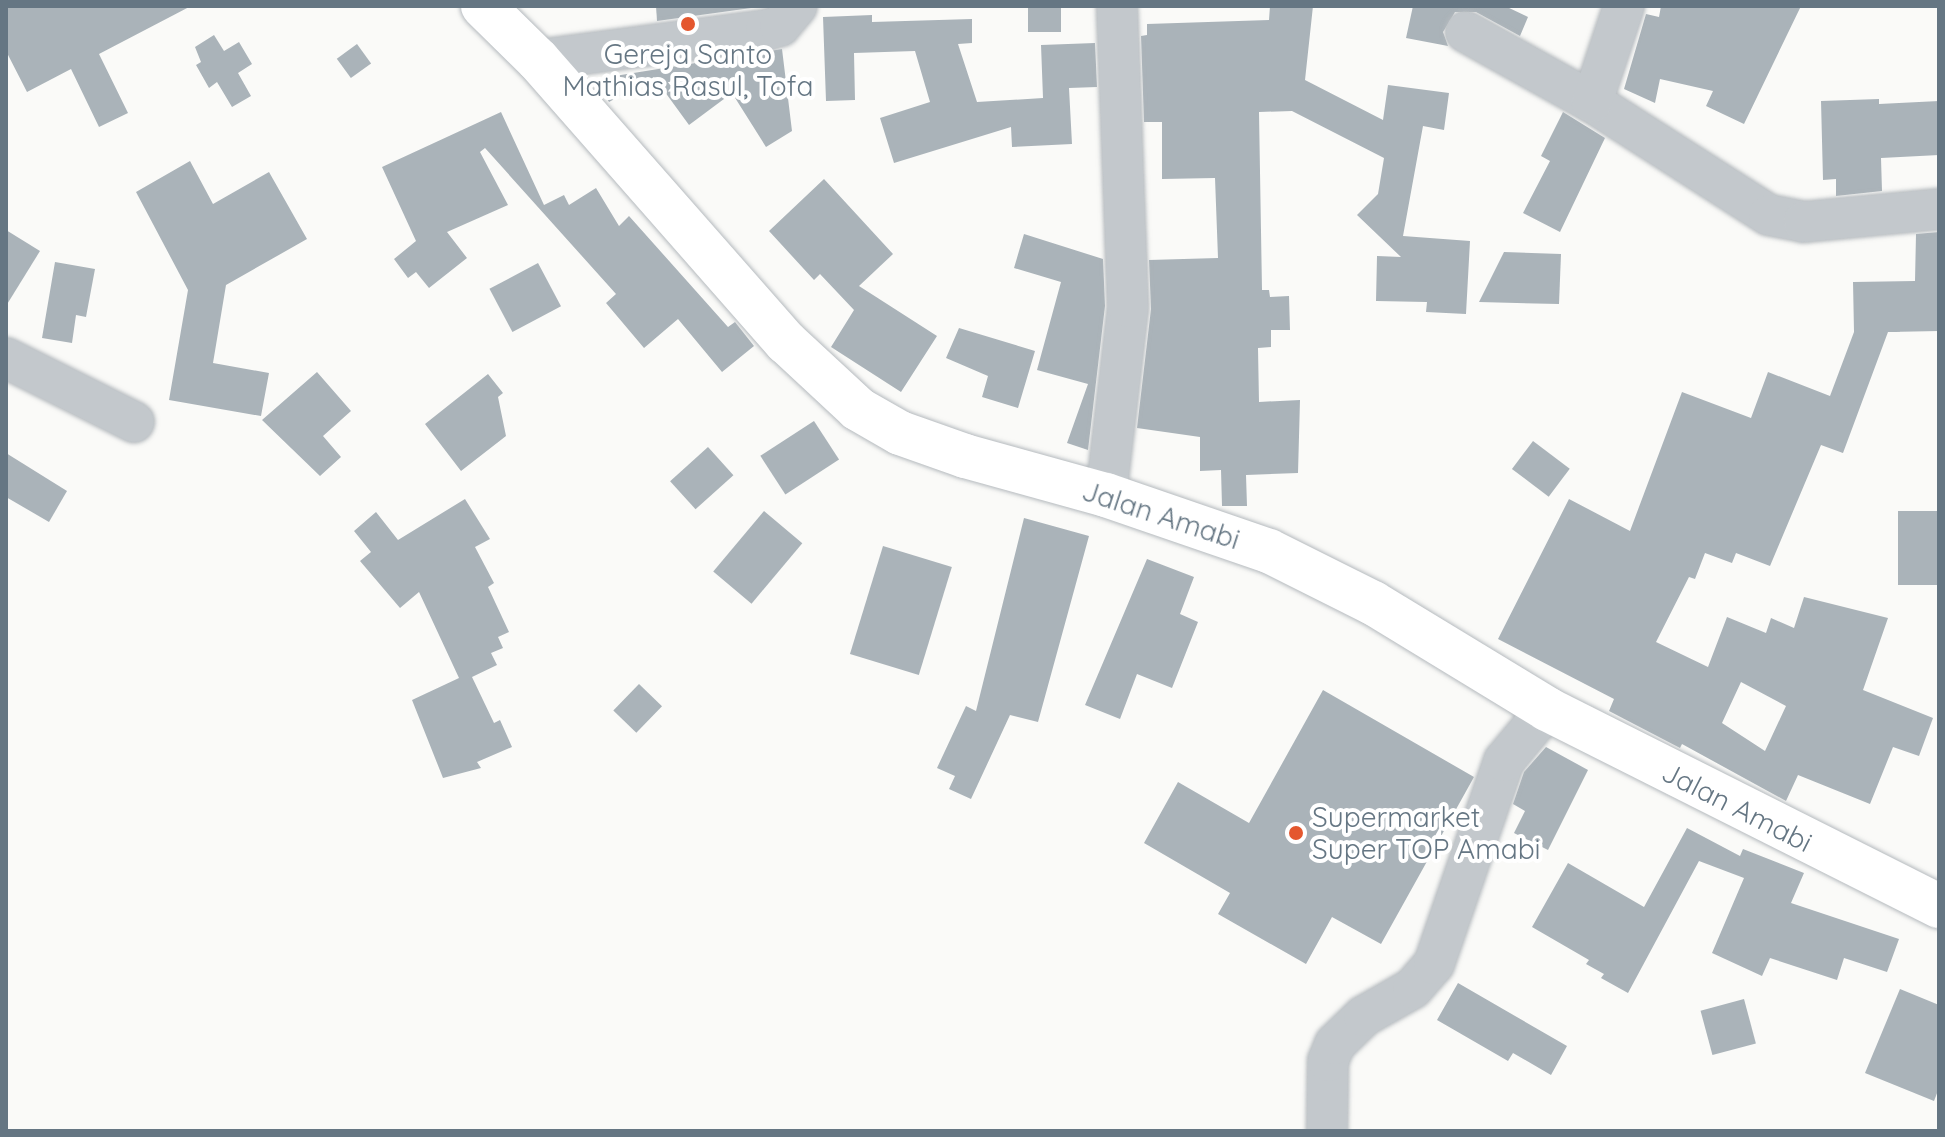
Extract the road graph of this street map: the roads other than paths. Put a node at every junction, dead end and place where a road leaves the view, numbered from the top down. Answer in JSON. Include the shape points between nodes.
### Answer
{"nodes":[{"id":1,"x":483,"y":6,"type":"edge"},
{"id":2,"x":797,"y":6,"type":"edge"},
{"id":3,"x":1117,"y":6,"type":"edge"},
{"id":4,"x":1624,"y":6,"type":"edge"},
{"id":5,"x":1466,"y":32,"type":"dead end"},
{"id":6,"x":538,"y":60,"type":"junction"},
{"id":7,"x":1592,"y":102,"type":"junction"},
{"id":8,"x":1939,"y":209,"type":"edge"},
{"id":9,"x":6,"y":358,"type":"edge"},
{"id":10,"x":134,"y":422,"type":"dead end"},
{"id":11,"x":1106,"y":495,"type":"junction"},
{"id":12,"x":1547,"y":709,"type":"junction"},
{"id":13,"x":1939,"y":906,"type":"edge"},
{"id":14,"x":1327,"y":1131,"type":"edge"}],
"edges":[{"from":1,"to":6,"type":"main road","name":"Jalan Amabi"},
{"from":2,"to":6,"type":"street","via":[[780,26],[766,30]]},
{"from":3,"to":11,"type":"street","via":[[1128,307]]},
{"from":4,"to":7,"type":"street"},
{"from":5,"to":7,"type":"street"},
{"from":6,"to":11,"type":"main road","name":"Jalan Amabi","via":[[786,342],[858,409],[900,433],[965,456]]},
{"from":7,"to":8,"type":"street","via":[[1786,221]]},
{"from":9,"to":10,"type":"street"},
{"from":11,"to":12,"type":"main road","name":"Jalan Amabi","via":[[1285,560],[1373,603]]},
{"from":12,"to":13,"type":"main road","name":"Jalan Amabi"},
{"from":12,"to":14,"type":"street","via":[[1504,761],[1434,964],[1413,988],[1364,1016],[1335,1044],[1328,1061]]}]}
